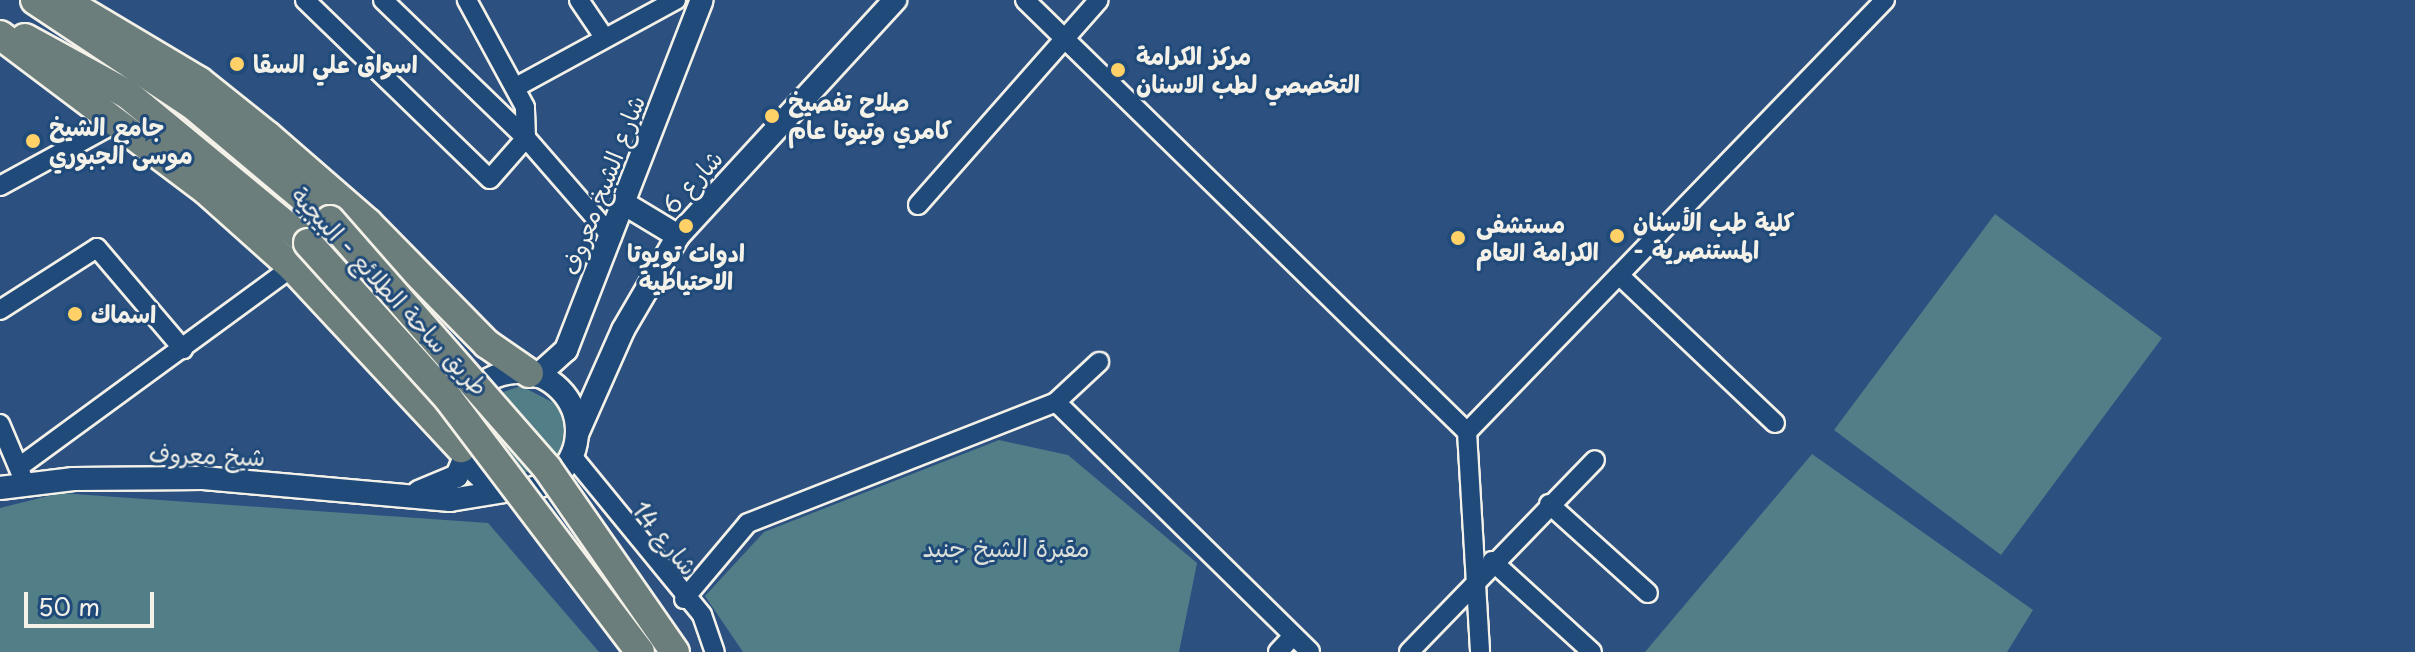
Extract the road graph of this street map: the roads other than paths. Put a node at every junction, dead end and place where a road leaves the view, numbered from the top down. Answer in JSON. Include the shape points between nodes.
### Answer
{"nodes":[{"id":1,"x":35,"y":0,"type":"edge"},
{"id":2,"x":63,"y":0,"type":"edge"},
{"id":3,"x":305,"y":0,"type":"edge"},
{"id":4,"x":383,"y":0,"type":"edge"},
{"id":5,"x":467,"y":0,"type":"edge"},
{"id":6,"x":579,"y":0,"type":"edge"},
{"id":7,"x":677,"y":0,"type":"edge"},
{"id":8,"x":895,"y":0,"type":"edge"},
{"id":9,"x":1025,"y":0,"type":"edge"},
{"id":10,"x":1099,"y":0,"type":"edge"},
{"id":11,"x":1885,"y":0,"type":"edge"},
{"id":12,"x":701,"y":3,"type":"edge"},
{"id":13,"x":0,"y":25,"type":"edge"},
{"id":14,"x":0,"y":35,"type":"edge"},
{"id":15,"x":604,"y":37,"type":"junction"},
{"id":16,"x":1062,"y":37,"type":"junction"},
{"id":17,"x":518,"y":86,"type":"junction"},
{"id":18,"x":119,"y":121,"type":"junction"},
{"id":19,"x":526,"y":138,"type":"junction"},
{"id":20,"x":0,"y":186,"type":"edge"},
{"id":21,"x":625,"y":204,"type":"junction"},
{"id":22,"x":918,"y":205,"type":"dead end"},
{"id":23,"x":678,"y":236,"type":"junction"},
{"id":24,"x":612,"y":237,"type":"junction"},
{"id":25,"x":292,"y":267,"type":"junction"},
{"id":26,"x":1619,"y":275,"type":"junction"},
{"id":27,"x":0,"y":310,"type":"edge"},
{"id":28,"x":183,"y":349,"type":"junction"},
{"id":29,"x":1099,"y":362,"type":"dead end"},
{"id":30,"x":533,"y":374,"type":"junction"},
{"id":31,"x":1056,"y":402,"type":"junction"},
{"id":32,"x":1775,"y":423,"type":"dead end"},
{"id":33,"x":0,"y":424,"type":"edge"},
{"id":34,"x":1467,"y":432,"type":"junction"},
{"id":35,"x":574,"y":445,"type":"junction"},
{"id":36,"x":463,"y":453,"type":"junction"},
{"id":37,"x":1595,"y":460,"type":"dead end"},
{"id":38,"x":22,"y":474,"type":"junction"},
{"id":39,"x":0,"y":488,"type":"edge"},
{"id":40,"x":511,"y":490,"type":"junction"},
{"id":41,"x":414,"y":494,"type":"junction"},
{"id":42,"x":1549,"y":504,"type":"junction"},
{"id":43,"x":1492,"y":561,"type":"junction"},
{"id":44,"x":1478,"y":575,"type":"junction"},
{"id":45,"x":1648,"y":593,"type":"dead end"},
{"id":46,"x":684,"y":599,"type":"junction"},
{"id":47,"x":1293,"y":636,"type":"junction"},
{"id":48,"x":640,"y":652,"type":"edge"},
{"id":49,"x":675,"y":652,"type":"edge"},
{"id":50,"x":715,"y":652,"type":"edge"},
{"id":51,"x":1278,"y":652,"type":"edge"},
{"id":52,"x":1310,"y":652,"type":"edge"},
{"id":53,"x":1409,"y":652,"type":"edge"},
{"id":54,"x":1480,"y":652,"type":"edge"},
{"id":55,"x":1592,"y":652,"type":"edge"}],
"edges":[{"from":1,"to":49,"type":"main road","name":"طريق ساحة الطلائع - البيجية","bridge":true,"via":[[194,106],[330,220],[547,468]]},
{"from":2,"to":30,"type":"main road","via":[[199,81],[368,223],[487,344]]},
{"from":3,"to":19,"type":"street","via":[[482,178],[500,174]]},
{"from":4,"to":19,"type":"street"},
{"from":5,"to":17,"type":"street"},
{"from":6,"to":15,"type":"street"},
{"from":7,"to":12,"type":"street"},
{"from":7,"to":15,"type":"street"},
{"from":8,"to":23,"type":"street","name":"شارع 6"},
{"from":9,"to":16,"type":"street"},
{"from":10,"to":16,"type":"street"},
{"from":11,"to":26,"type":"street"},
{"from":12,"to":21,"type":"street","name":"شارع الشيخ معروف"},
{"from":13,"to":48,"type":"main road","name":"طريق ساحة الطلائع - البيجية","bridge":true,"via":[[127,94],[308,243],[448,398]]},
{"from":14,"to":18,"type":"main road"},
{"from":15,"to":17,"type":"street"},
{"from":16,"to":22,"type":"street"},
{"from":16,"to":34,"type":"street"},
{"from":17,"to":19,"type":"street"},
{"from":18,"to":20,"type":"street"},
{"from":18,"to":25,"type":"main road"},
{"from":19,"to":24,"type":"street"},
{"from":21,"to":23,"type":"street"},
{"from":21,"to":24,"type":"street","name":"شارع الشيخ معروف"},
{"from":23,"to":35,"type":"street","name":"شارع 6","via":[[623,330]]},
{"from":24,"to":30,"type":"street","name":"شارع الشيخ معروف","via":[[566,350]]},
{"from":25,"to":28,"type":"street"},
{"from":25,"to":36,"type":"main road"},
{"from":26,"to":32,"type":"street"},
{"from":26,"to":34,"type":"street"},
{"from":27,"to":28,"type":"street","via":[[97,248]]},
{"from":28,"to":38,"type":"street"},
{"from":29,"to":31,"type":"street"},
{"from":30,"to":35,"type":"street","via":[[571,404]]},
{"from":30,"to":36,"type":"street","via":[[510,372],[479,387],[460,416]]},
{"from":31,"to":46,"type":"street","via":[[748,523]]},
{"from":31,"to":47,"type":"street"},
{"from":33,"to":38,"type":"street"},
{"from":34,"to":44,"type":"street"},
{"from":35,"to":40,"type":"street","via":[[544,485]]},
{"from":35,"to":46,"type":"street","name":"شارع 14"},
{"from":36,"to":40,"type":"street","via":[[477,475]]},
{"from":36,"to":41,"type":"street","via":[[457,476]]},
{"from":37,"to":42,"type":"street"},
{"from":38,"to":39,"type":"street","name":"شیخ معروف"},
{"from":38,"to":41,"type":"street","name":"شیخ معروف","via":[[203,478]]},
{"from":40,"to":41,"type":"street","name":"شیخ معروف","via":[[462,500]]},
{"from":42,"to":43,"type":"street"},
{"from":42,"to":45,"type":"street"},
{"from":43,"to":44,"type":"street"},
{"from":43,"to":55,"type":"street"},
{"from":44,"to":53,"type":"street"},
{"from":44,"to":54,"type":"street"},
{"from":46,"to":50,"type":"street","name":"شارع 14","via":[[702,615]]},
{"from":47,"to":51,"type":"street"},
{"from":47,"to":52,"type":"street"}]}
